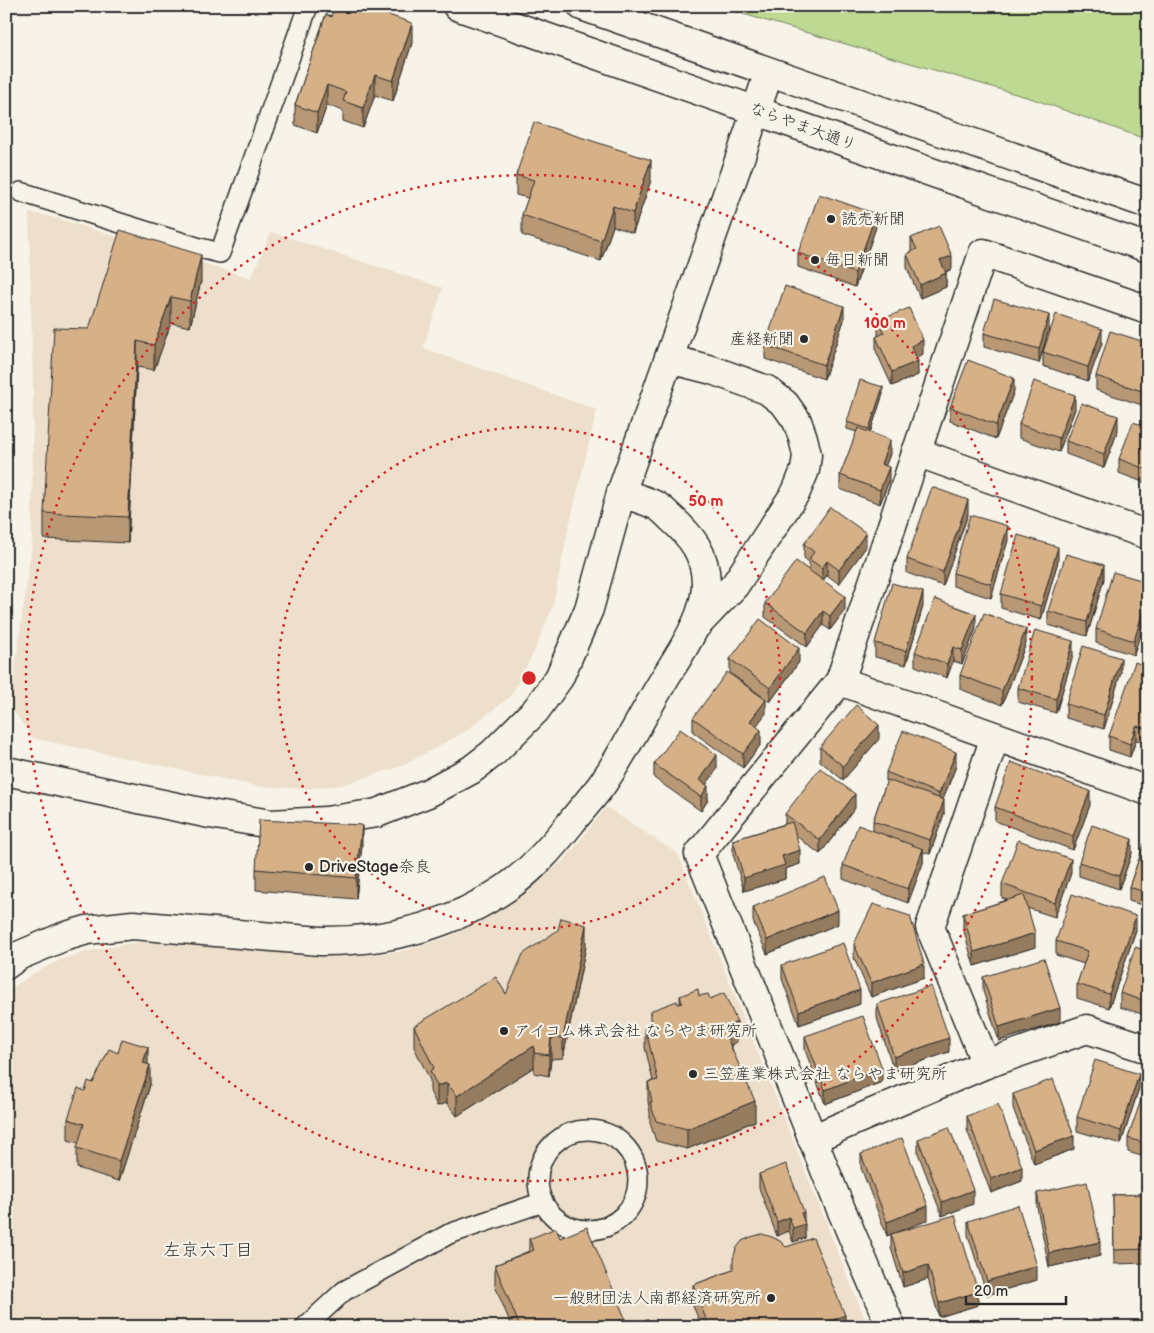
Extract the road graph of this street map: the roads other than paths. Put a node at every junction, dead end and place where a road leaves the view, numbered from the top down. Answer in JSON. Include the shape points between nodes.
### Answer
{"nodes":[{"id":1,"x":308,"y":6,"type":"edge"},
{"id":2,"x":457,"y":6,"type":"edge"},
{"id":3,"x":582,"y":6,"type":"edge"},
{"id":4,"x":768,"y":72,"type":"junction"},
{"id":5,"x":756,"y":110,"type":"junction"},
{"id":6,"x":21,"y":192,"type":"dead end"},
{"id":7,"x":1148,"y":204,"type":"edge"},
{"id":8,"x":1148,"y":248,"type":"edge"},
{"id":9,"x":1148,"y":310,"type":"edge"},
{"id":10,"x":669,"y":359,"type":"junction"},
{"id":11,"x":916,"y":452,"type":"junction"},
{"id":12,"x":622,"y":493,"type":"junction"},
{"id":13,"x":1148,"y":534,"type":"edge"},
{"id":14,"x":694,"y":628,"type":"junction"},
{"id":15,"x":840,"y":681,"type":"junction"},
{"id":16,"x":995,"y":737,"type":"junction"},
{"id":17,"x":10,"y":772,"type":"edge"},
{"id":18,"x":1148,"y":791,"type":"edge"},
{"id":19,"x":6,"y":965,"type":"edge"},
{"id":20,"x":1148,"y":1049,"type":"edge"},
{"id":21,"x":986,"y":1064,"type":"junction"},
{"id":22,"x":812,"y":1139,"type":"junction"},
{"id":23,"x":543,"y":1202,"type":"junction"},
{"id":24,"x":305,"y":1327,"type":"edge"},
{"id":25,"x":891,"y":1327,"type":"edge"}],
"edges":[{"from":1,"to":6,"type":"lane","via":[[220,253]]},
{"from":2,"to":5,"type":"street","name":"ならやま大通り"},
{"from":3,"to":4,"type":"street"},
{"from":4,"to":5,"type":"street"},
{"from":4,"to":7,"type":"street"},
{"from":5,"to":8,"type":"street","name":"ならやま大通り"},
{"from":5,"to":10,"type":"street"},
{"from":9,"to":11,"type":"street","via":[[983,253]]},
{"from":10,"to":12,"type":"street"},
{"from":10,"to":14,"type":"street","via":[[767,390],[785,404],[797,420],[806,455],[805,470],[796,492],[735,585]]},
{"from":11,"to":13,"type":"street"},
{"from":11,"to":15,"type":"street"},
{"from":12,"to":14,"type":"street","via":[[658,506],[697,546],[706,583]]},
{"from":12,"to":17,"type":"street","via":[[589,609],[559,678],[536,710],[493,753],[471,770],[428,793],[377,813],[326,821],[271,824]]},
{"from":14,"to":19,"type":"street","via":[[601,785],[547,854],[508,888],[475,907],[414,931],[348,942],[133,925],[87,930],[18,956]]},
{"from":15,"to":16,"type":"street"},
{"from":15,"to":22,"type":"street","via":[[699,854]]},
{"from":16,"to":18,"type":"street"},
{"from":16,"to":21,"type":"street","via":[[930,927]]},
{"from":20,"to":21,"type":"street","via":[[1087,1028]]},
{"from":21,"to":22,"type":"street"},
{"from":22,"to":25,"type":"street"},
{"from":23,"to":23,"type":"lane","via":[[538,1175],[541,1161],[560,1138],[576,1131],[606,1132],[621,1141],[634,1157],[639,1181],[636,1196],[627,1213],[610,1226],[574,1229],[561,1223]]},
{"from":23,"to":24,"type":"lane","via":[[449,1234],[344,1291]]}]}
